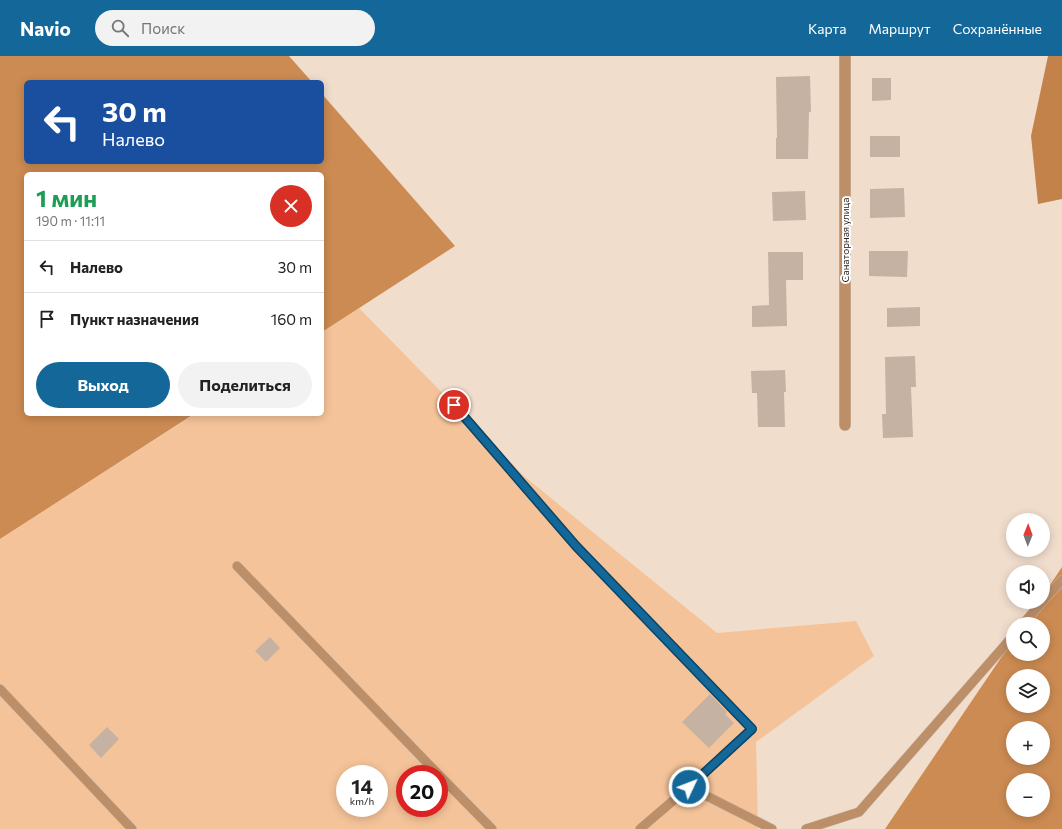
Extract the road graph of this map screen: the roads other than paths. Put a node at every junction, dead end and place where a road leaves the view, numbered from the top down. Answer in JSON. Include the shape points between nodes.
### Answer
{"nodes":[{"id":1,"x":845,"y":56,"type":"edge"},
{"id":2,"x":454,"y":405,"type":"dead end"},
{"id":3,"x":845,"y":425,"type":"dead end"},
{"id":4,"x":236,"y":566,"type":"dead end"},
{"id":5,"x":1062,"y":580,"type":"edge"},
{"id":6,"x":1050,"y":594,"type":"edge"},
{"id":7,"x":1037,"y":609,"type":"edge"},
{"id":8,"x":1029,"y":617,"type":"edge"},
{"id":9,"x":1006,"y":644,"type":"edge"},
{"id":10,"x":0,"y":689,"type":"edge"},
{"id":11,"x":430,"y":765,"type":"edge"},
{"id":12,"x":448,"y":783,"type":"edge"},
{"id":13,"x":689,"y":787,"type":"junction"},
{"id":14,"x":132,"y":829,"type":"edge"},
{"id":15,"x":492,"y":829,"type":"edge"},
{"id":16,"x":640,"y":829,"type":"edge"},
{"id":17,"x":772,"y":829,"type":"edge"},
{"id":18,"x":806,"y":829,"type":"edge"}],
"edges":[{"from":1,"to":3,"type":"street","name":"Санаторная улица"},
{"from":2,"to":13,"type":"lane","via":[[576,546],[752,729]]},
{"from":4,"to":11,"type":"lane"},
{"from":5,"to":6,"type":"lane"},
{"from":7,"to":8,"type":"lane"},
{"from":9,"to":18,"type":"lane","via":[[859,812]]},
{"from":10,"to":14,"type":"lane"},
{"from":12,"to":15,"type":"lane"},
{"from":13,"to":16,"type":"lane"},
{"from":13,"to":17,"type":"lane"}]}
